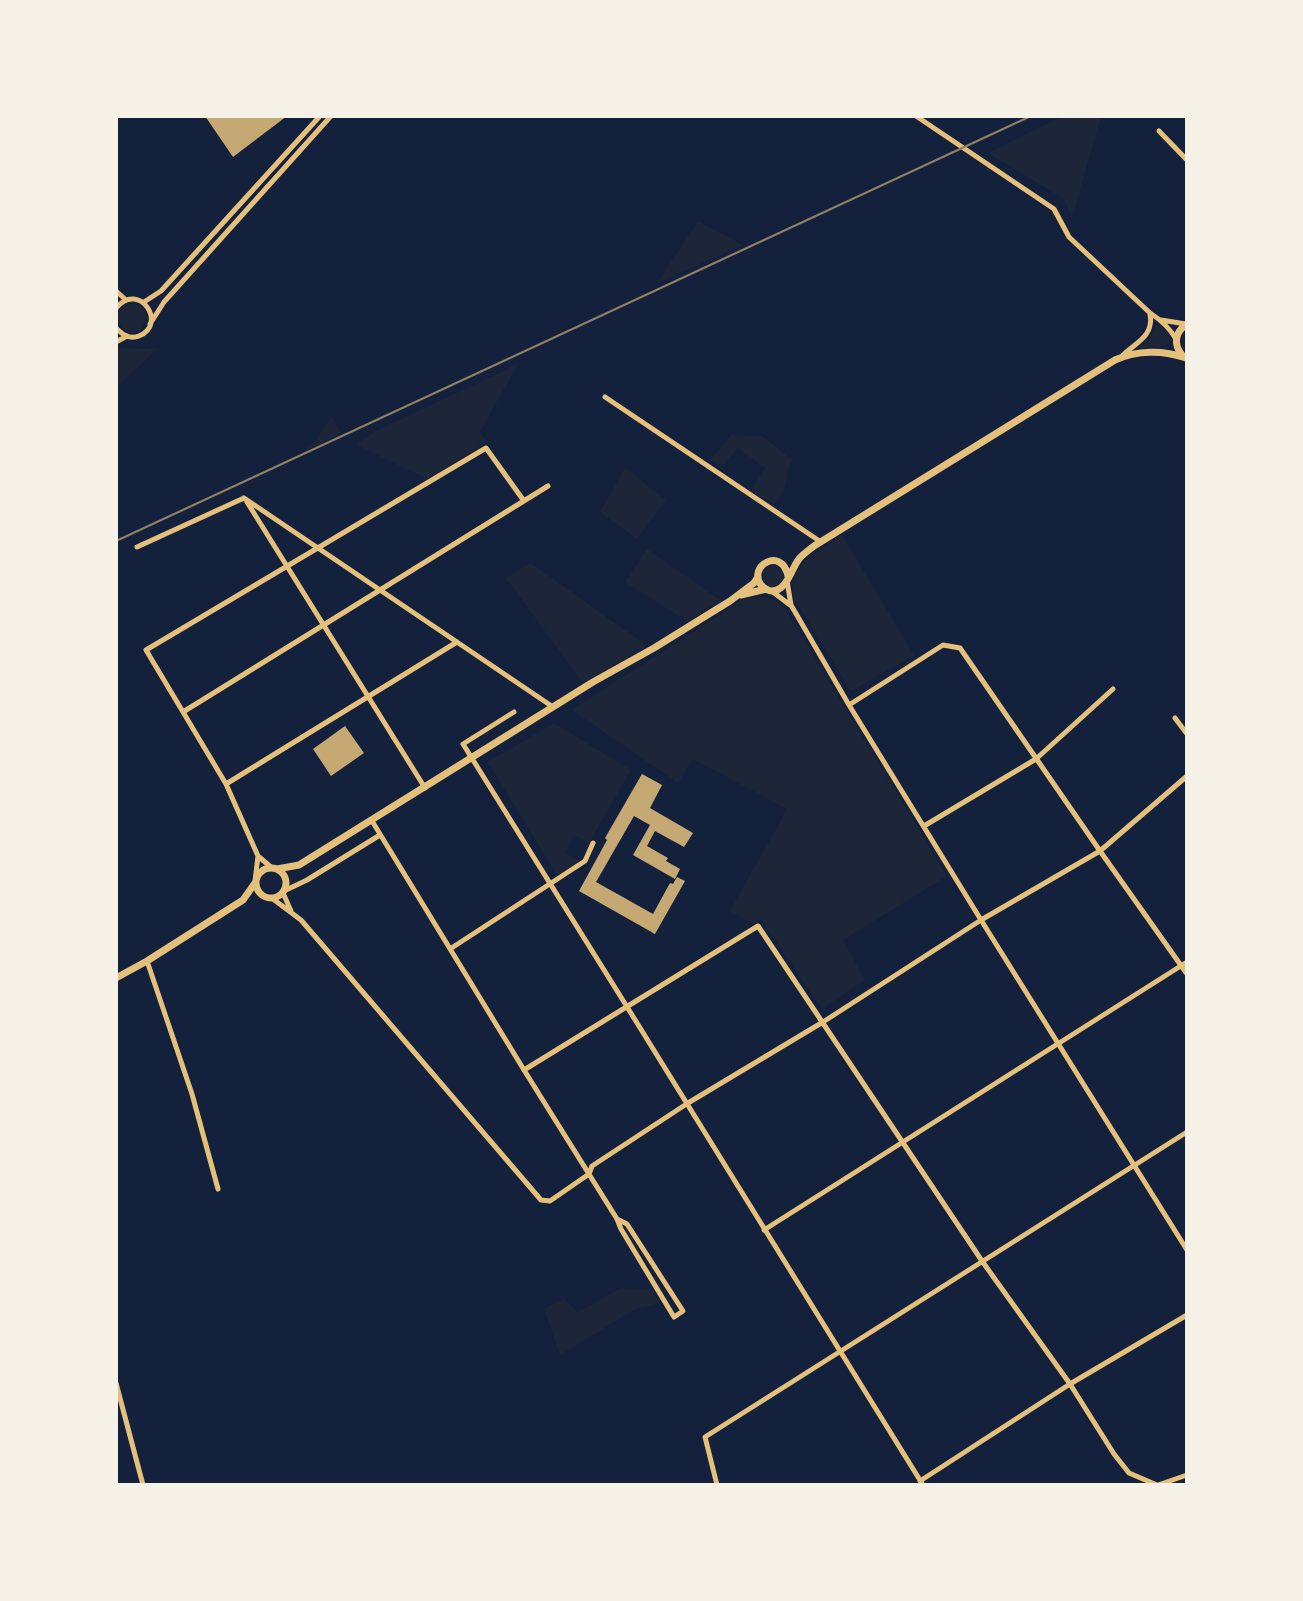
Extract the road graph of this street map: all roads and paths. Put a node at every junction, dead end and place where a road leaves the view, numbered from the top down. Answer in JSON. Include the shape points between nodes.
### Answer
{"nodes":[{"id":1,"x":320,"y":116,"type":"edge"},
{"id":2,"x":331,"y":116,"type":"edge"},
{"id":3,"x":916,"y":116,"type":"edge"},
{"id":4,"x":1159,"y":131,"type":"dead end"},
{"id":5,"x":1187,"y":160,"type":"edge"},
{"id":6,"x":116,"y":291,"type":"edge"},
{"id":7,"x":126,"y":300,"type":"junction"},
{"id":8,"x":144,"y":302,"type":"junction"},
{"id":9,"x":116,"y":308,"type":"edge"},
{"id":10,"x":1150,"y":313,"type":"junction"},
{"id":11,"x":1160,"y":319,"type":"junction"},
{"id":12,"x":150,"y":324,"type":"junction"},
{"id":13,"x":1187,"y":324,"type":"edge"},
{"id":14,"x":116,"y":328,"type":"edge"},
{"id":15,"x":127,"y":336,"type":"junction"},
{"id":16,"x":1176,"y":340,"type":"junction"},
{"id":17,"x":116,"y":342,"type":"edge"},
{"id":18,"x":1155,"y":352,"type":"junction"},
{"id":19,"x":1120,"y":358,"type":"junction"},
{"id":20,"x":1186,"y":358,"type":"edge"},
{"id":21,"x":605,"y":397,"type":"dead end"},
{"id":22,"x":548,"y":486,"type":"dead end"},
{"id":23,"x":244,"y":498,"type":"junction"},
{"id":24,"x":524,"y":501,"type":"junction"},
{"id":25,"x":821,"y":542,"type":"junction"},
{"id":26,"x":137,"y":547,"type":"dead end"},
{"id":27,"x":318,"y":548,"type":"junction"},
{"id":28,"x":801,"y":557,"type":"junction"},
{"id":29,"x":778,"y":561,"type":"junction"},
{"id":30,"x":287,"y":566,"type":"junction"},
{"id":31,"x":758,"y":577,"type":"junction"},
{"id":32,"x":788,"y":579,"type":"junction"},
{"id":33,"x":380,"y":590,"type":"junction"},
{"id":34,"x":769,"y":590,"type":"junction"},
{"id":35,"x":739,"y":595,"type":"junction"},
{"id":36,"x":791,"y":605,"type":"junction"},
{"id":37,"x":323,"y":625,"type":"junction"},
{"id":38,"x":457,"y":642,"type":"junction"},
{"id":39,"x":1113,"y":689,"type":"dead end"},
{"id":40,"x":368,"y":697,"type":"junction"},
{"id":41,"x":849,"y":705,"type":"junction"},
{"id":42,"x":553,"y":707,"type":"junction"},
{"id":43,"x":183,"y":712,"type":"junction"},
{"id":44,"x":514,"y":712,"type":"dead end"},
{"id":45,"x":1175,"y":718,"type":"dead end"},
{"id":46,"x":1187,"y":734,"type":"edge"},
{"id":47,"x":472,"y":758,"type":"junction"},
{"id":48,"x":1036,"y":759,"type":"junction"},
{"id":49,"x":1187,"y":776,"type":"edge"},
{"id":50,"x":226,"y":784,"type":"junction"},
{"id":51,"x":425,"y":788,"type":"junction"},
{"id":52,"x":372,"y":821,"type":"junction"},
{"id":53,"x":924,"y":826,"type":"junction"},
{"id":54,"x":381,"y":835,"type":"junction"},
{"id":55,"x":593,"y":843,"type":"dead end"},
{"id":56,"x":1100,"y":851,"type":"junction"},
{"id":57,"x":258,"y":856,"type":"junction"},
{"id":58,"x":299,"y":865,"type":"junction"},
{"id":59,"x":274,"y":868,"type":"junction"},
{"id":60,"x":255,"y":882,"type":"junction"},
{"id":61,"x":550,"y":885,"type":"junction"},
{"id":62,"x":284,"y":890,"type":"junction"},
{"id":63,"x":269,"y":898,"type":"junction"},
{"id":64,"x":243,"y":900,"type":"junction"},
{"id":65,"x":292,"y":912,"type":"junction"},
{"id":66,"x":981,"y":920,"type":"junction"},
{"id":67,"x":450,"y":949,"type":"junction"},
{"id":68,"x":147,"y":961,"type":"junction"},
{"id":69,"x":1184,"y":964,"type":"edge"},
{"id":70,"x":1187,"y":974,"type":"edge"},
{"id":71,"x":116,"y":978,"type":"edge"},
{"id":72,"x":626,"y":1007,"type":"junction"},
{"id":73,"x":823,"y":1022,"type":"junction"},
{"id":74,"x":1059,"y":1044,"type":"junction"},
{"id":75,"x":524,"y":1070,"type":"junction"},
{"id":76,"x":688,"y":1103,"type":"junction"},
{"id":77,"x":1187,"y":1132,"type":"edge"},
{"id":78,"x":903,"y":1142,"type":"junction"},
{"id":79,"x":1135,"y":1164,"type":"junction"},
{"id":80,"x":589,"y":1174,"type":"junction"},
{"id":81,"x":218,"y":1189,"type":"dead end"},
{"id":82,"x":617,"y":1219,"type":"junction"},
{"id":83,"x":764,"y":1230,"type":"junction"},
{"id":84,"x":1187,"y":1250,"type":"edge"},
{"id":85,"x":982,"y":1261,"type":"junction"},
{"id":86,"x":1187,"y":1315,"type":"edge"},
{"id":87,"x":839,"y":1352,"type":"junction"},
{"id":88,"x":116,"y":1383,"type":"edge"},
{"id":89,"x":1070,"y":1384,"type":"junction"},
{"id":90,"x":1187,"y":1475,"type":"edge"},
{"id":91,"x":922,"y":1483,"type":"edge"},
{"id":92,"x":143,"y":1485,"type":"edge"},
{"id":93,"x":717,"y":1485,"type":"edge"},
{"id":94,"x":1158,"y":1485,"type":"edge"}],
"edges":[{"from":1,"to":8,"type":"street","via":[[161,291]]},
{"from":2,"to":12,"type":"street"},
{"from":3,"to":10,"type":"street","via":[[1054,209],[1069,237]]},
{"from":4,"to":5,"type":"street"},
{"from":6,"to":7,"type":"street"},
{"from":7,"to":8,"type":"street"},
{"from":7,"to":9,"type":"street"},
{"from":8,"to":12,"type":"street","via":[[151,312]]},
{"from":10,"to":11,"type":"street"},
{"from":10,"to":19,"type":"street","via":[[1146,336]]},
{"from":11,"to":13,"type":"street"},
{"from":11,"to":16,"type":"street"},
{"from":12,"to":15,"type":"street","via":[[144,333]]},
{"from":13,"to":16,"type":"main road"},
{"from":14,"to":15,"type":"street"},
{"from":15,"to":17,"type":"street"},
{"from":16,"to":18,"type":"main road"},
{"from":16,"to":20,"type":"main road"},
{"from":18,"to":19,"type":"main road"},
{"from":18,"to":20,"type":"main road"},
{"from":19,"to":25,"type":"main road"},
{"from":21,"to":25,"type":"street"},
{"from":22,"to":24,"type":"street"},
{"from":23,"to":26,"type":"street"},
{"from":23,"to":27,"type":"street"},
{"from":23,"to":30,"type":"street"},
{"from":24,"to":27,"type":"street","via":[[486,448]]},
{"from":24,"to":33,"type":"street"},
{"from":25,"to":28,"type":"main road"},
{"from":27,"to":30,"type":"street"},
{"from":27,"to":33,"type":"street"},
{"from":28,"to":29,"type":"main road"},
{"from":28,"to":32,"type":"main road"},
{"from":29,"to":31,"type":"main road","via":[[764,564]]},
{"from":29,"to":32,"type":"main road"},
{"from":30,"to":37,"type":"street"},
{"from":30,"to":43,"type":"street","via":[[146,650]]},
{"from":31,"to":34,"type":"main road"},
{"from":31,"to":35,"type":"main road"},
{"from":32,"to":34,"type":"main road","via":[[781,588]]},
{"from":32,"to":36,"type":"street"},
{"from":33,"to":37,"type":"street"},
{"from":33,"to":38,"type":"street"},
{"from":34,"to":35,"type":"main road"},
{"from":34,"to":36,"type":"street"},
{"from":35,"to":42,"type":"main road"},
{"from":36,"to":41,"type":"street"},
{"from":37,"to":40,"type":"street"},
{"from":37,"to":43,"type":"street"},
{"from":38,"to":40,"type":"street"},
{"from":38,"to":42,"type":"street"},
{"from":39,"to":48,"type":"street"},
{"from":40,"to":50,"type":"street"},
{"from":40,"to":51,"type":"street"},
{"from":41,"to":48,"type":"street","via":[[943,645],[960,648]]},
{"from":41,"to":53,"type":"street"},
{"from":42,"to":47,"type":"main road"},
{"from":43,"to":50,"type":"street"},
{"from":44,"to":47,"type":"street","via":[[463,744]]},
{"from":45,"to":46,"type":"street"},
{"from":47,"to":51,"type":"main road"},
{"from":47,"to":61,"type":"street"},
{"from":48,"to":53,"type":"street"},
{"from":48,"to":56,"type":"street"},
{"from":49,"to":56,"type":"street"},
{"from":50,"to":57,"type":"street"},
{"from":51,"to":52,"type":"main road"},
{"from":52,"to":54,"type":"street"},
{"from":52,"to":58,"type":"main road"},
{"from":53,"to":66,"type":"street"},
{"from":54,"to":62,"type":"street"},
{"from":54,"to":67,"type":"street"},
{"from":55,"to":61,"type":"street","via":[[585,861]]},
{"from":56,"to":66,"type":"street"},
{"from":56,"to":69,"type":"street"},
{"from":57,"to":59,"type":"street"},
{"from":57,"to":60,"type":"street"},
{"from":58,"to":59,"type":"main road"},
{"from":58,"to":62,"type":"main road"},
{"from":59,"to":60,"type":"main road","via":[[263,870]]},
{"from":59,"to":62,"type":"main road","via":[[285,878]]},
{"from":60,"to":63,"type":"main road","via":[[257,891]]},
{"from":60,"to":64,"type":"main road"},
{"from":61,"to":67,"type":"street"},
{"from":61,"to":72,"type":"street"},
{"from":62,"to":63,"type":"main road"},
{"from":62,"to":65,"type":"street"},
{"from":63,"to":64,"type":"main road"},
{"from":63,"to":65,"type":"street"},
{"from":64,"to":68,"type":"main road"},
{"from":65,"to":80,"type":"street","via":[[541,1200],[550,1201]]},
{"from":66,"to":73,"type":"street"},
{"from":66,"to":74,"type":"street"},
{"from":67,"to":75,"type":"street"},
{"from":68,"to":71,"type":"main road"},
{"from":68,"to":81,"type":"street"},
{"from":69,"to":70,"type":"street"},
{"from":69,"to":74,"type":"street"},
{"from":72,"to":73,"type":"street","via":[[758,926]]},
{"from":72,"to":75,"type":"street"},
{"from":72,"to":76,"type":"street"},
{"from":73,"to":76,"type":"street"},
{"from":73,"to":78,"type":"street"},
{"from":74,"to":78,"type":"street"},
{"from":74,"to":79,"type":"street"},
{"from":75,"to":80,"type":"street"},
{"from":76,"to":80,"type":"street","via":[[592,1166]]},
{"from":76,"to":83,"type":"street"},
{"from":77,"to":79,"type":"street"},
{"from":78,"to":83,"type":"street"},
{"from":78,"to":85,"type":"street"},
{"from":79,"to":84,"type":"street"},
{"from":79,"to":85,"type":"street"},
{"from":80,"to":82,"type":"street"},
{"from":82,"to":82,"type":"street","via":[[621,1229],[674,1317],[683,1311],[627,1224]]},
{"from":83,"to":87,"type":"street"},
{"from":85,"to":87,"type":"street"},
{"from":85,"to":89,"type":"street"},
{"from":86,"to":89,"type":"street"},
{"from":87,"to":91,"type":"street"},
{"from":87,"to":93,"type":"street","via":[[705,1437]]},
{"from":88,"to":92,"type":"street"},
{"from":89,"to":91,"type":"street"},
{"from":89,"to":94,"type":"street","via":[[1129,1473]]},
{"from":90,"to":94,"type":"street"}]}
